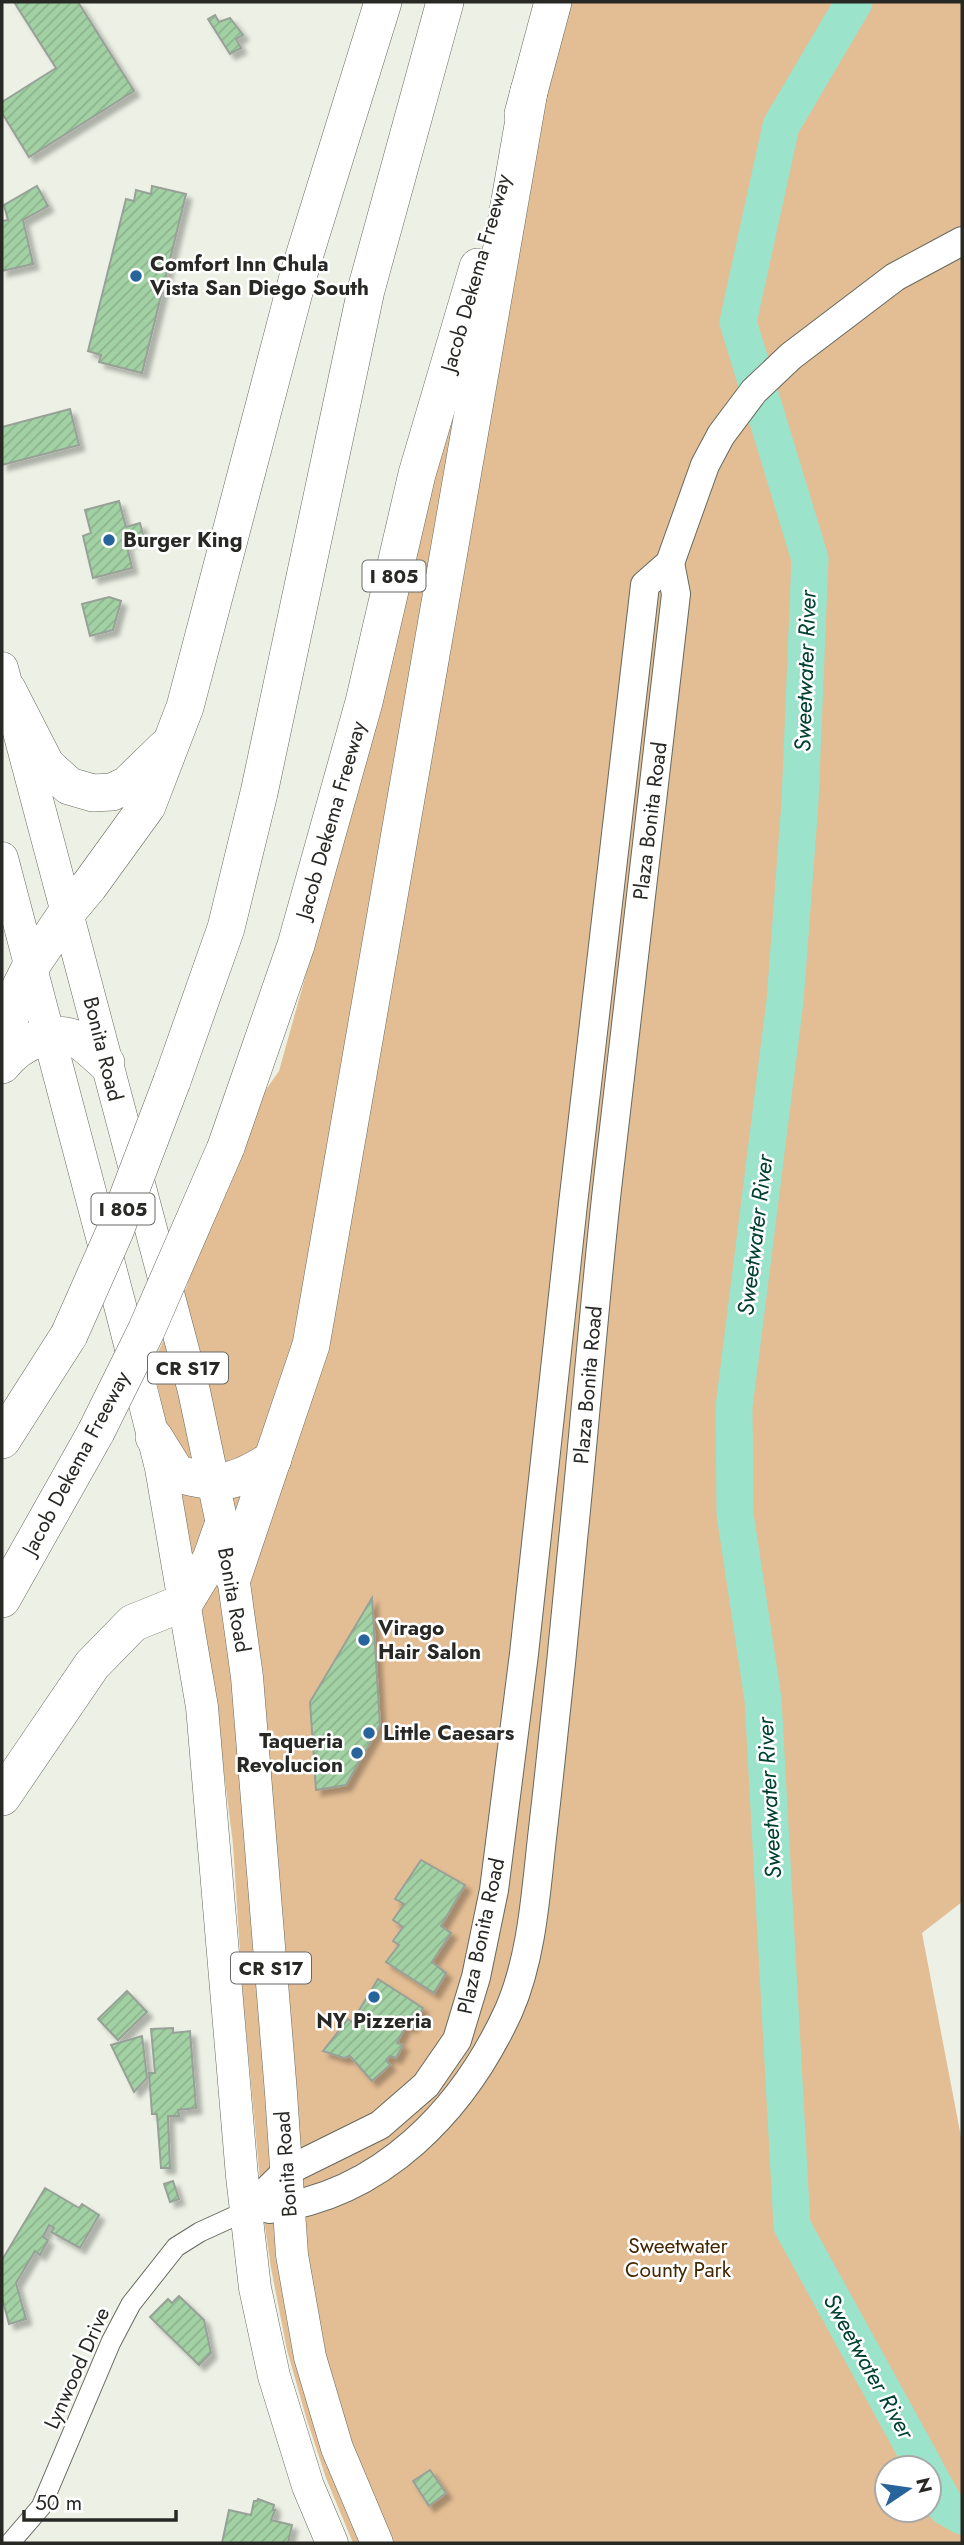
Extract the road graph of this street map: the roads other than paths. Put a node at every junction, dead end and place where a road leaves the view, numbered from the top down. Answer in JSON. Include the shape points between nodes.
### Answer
{"nodes":[{"id":1,"x":383,"y":2,"type":"edge"},
{"id":2,"x":445,"y":2,"type":"edge"},
{"id":3,"x":553,"y":2,"type":"edge"},
{"id":4,"x":529,"y":91,"type":"junction"},
{"id":5,"x":962,"y":241,"type":"edge"},
{"id":6,"x":670,"y":563,"type":"junction"},
{"id":7,"x":5,"y":679,"type":"edge"},
{"id":8,"x":171,"y":743,"type":"junction"},
{"id":9,"x":2,"y":858,"type":"edge"},
{"id":10,"x":68,"y":911,"type":"junction"},
{"id":11,"x":32,"y":966,"type":"junction"},
{"id":12,"x":50,"y":1035,"type":"junction"},
{"id":13,"x":2,"y":1045,"type":"edge"},
{"id":14,"x":106,"y":1063,"type":"junction"},
{"id":15,"x":2,"y":1065,"type":"edge"},
{"id":16,"x":154,"y":1437,"type":"junction"},
{"id":17,"x":2,"y":1440,"type":"edge"},
{"id":18,"x":273,"y":1460,"type":"junction"},
{"id":19,"x":213,"y":1483,"type":"junction"},
{"id":20,"x":222,"y":1528,"type":"junction"},
{"id":21,"x":233,"y":1576,"type":"junction"},
{"id":22,"x":2,"y":1599,"type":"edge"},
{"id":23,"x":185,"y":1602,"type":"junction"},
{"id":24,"x":2,"y":1797,"type":"edge"},
{"id":25,"x":287,"y":2171,"type":"junction"},
{"id":26,"x":289,"y":2206,"type":"junction"},
{"id":27,"x":246,"y":2211,"type":"junction"},
{"id":28,"x":10,"y":2543,"type":"edge"},
{"id":29,"x":332,"y":2543,"type":"edge"},
{"id":30,"x":377,"y":2543,"type":"edge"}],
"edges":[{"from":1,"to":8,"type":"highway","via":[[299,273],[185,707]]},
{"from":2,"to":17,"type":"highway","number":"I 805","bridge":true,"via":[[366,290],[226,928],[172,1081],[69,1335]]},
{"from":3,"to":4,"type":"highway","name":"Jacob Dekema Freeway","number":"I 805"},
{"from":4,"to":18,"type":"highway","via":[[311,1345]]},
{"from":4,"to":22,"type":"highway","name":"Jacob Dekema Freeway","number":"I 805","bridge":true,"via":[[417,474],[364,702],[300,932],[226,1147],[146,1331],[96,1432]]},
{"from":5,"to":6,"type":"main road","name":"Plaza Bonita Road","via":[[895,277],[791,356],[754,391],[705,465]]},
{"from":6,"to":25,"type":"main road","name":"Plaza Bonita Road","via":[[645,585],[524,1654],[494,1890],[476,1977],[457,2040],[426,2085],[380,2125]]},
{"from":6,"to":26,"type":"main road","name":"Plaza Bonita Road","via":[[676,594],[528,1945],[511,2005],[485,2059],[440,2118],[395,2159],[352,2185]]},
{"from":7,"to":8,"type":"highway","via":[[46,765],[73,788],[112,792],[127,785]]},
{"from":7,"to":10,"type":"main road","name":"Bonita Road","number":"CR S17"},
{"from":8,"to":10,"type":"highway","via":[[147,806]]},
{"from":9,"to":11,"type":"main road","name":"Bonita Road","number":"CR S17"},
{"from":10,"to":11,"type":"highway"},
{"from":10,"to":14,"type":"main road","name":"Bonita Road","number":"CR S17"},
{"from":11,"to":12,"type":"main road","name":"Bonita Road","number":"CR S17"},
{"from":11,"to":13,"type":"highway","via":[[18,992]]},
{"from":12,"to":14,"type":"highway","via":[[80,1042]]},
{"from":12,"to":15,"type":"highway","via":[[19,1049]]},
{"from":12,"to":16,"type":"main road","name":"Bonita Road","number":"CR S17"},
{"from":14,"to":19,"type":"main road","name":"Bonita Road","number":"CR S17","via":[[194,1391]]},
{"from":16,"to":19,"type":"highway","via":[[177,1474]]},
{"from":16,"to":23,"type":"main road","name":"Bonita Road","number":"CR S17"},
{"from":18,"to":19,"type":"highway","via":[[246,1477]]},
{"from":18,"to":21,"type":"highway"},
{"from":19,"to":20,"type":"main road","name":"Bonita Road","number":"CR S17"},
{"from":20,"to":21,"type":"main road","name":"Bonita Road","number":"CR S17"},
{"from":20,"to":23,"type":"highway","via":[[211,1559]]},
{"from":21,"to":25,"type":"main road","name":"Bonita Road","number":"CR S17","via":[[247,1677]]},
{"from":23,"to":24,"type":"highway","via":[[133,1623],[92,1665]]},
{"from":23,"to":27,"type":"main road","name":"Bonita Road","number":"CR S17","via":[[202,1707]]},
{"from":25,"to":26,"type":"main road","name":"Bonita Road","number":"CR S17"},
{"from":25,"to":27,"type":"main road","name":"Plaza Bonita Road"},
{"from":26,"to":27,"type":"main road","name":"Plaza Bonita Road"},
{"from":26,"to":30,"type":"main road","name":"Bonita Road","number":"CR S17","via":[[292,2255],[310,2357],[337,2448]]},
{"from":27,"to":28,"type":"street","name":"Lynwood Drive","via":[[176,2247],[131,2304],[41,2507]]},
{"from":27,"to":29,"type":"main road","name":"Bonita Road","number":"CR S17","via":[[255,2288],[274,2376],[308,2486]]}]}
